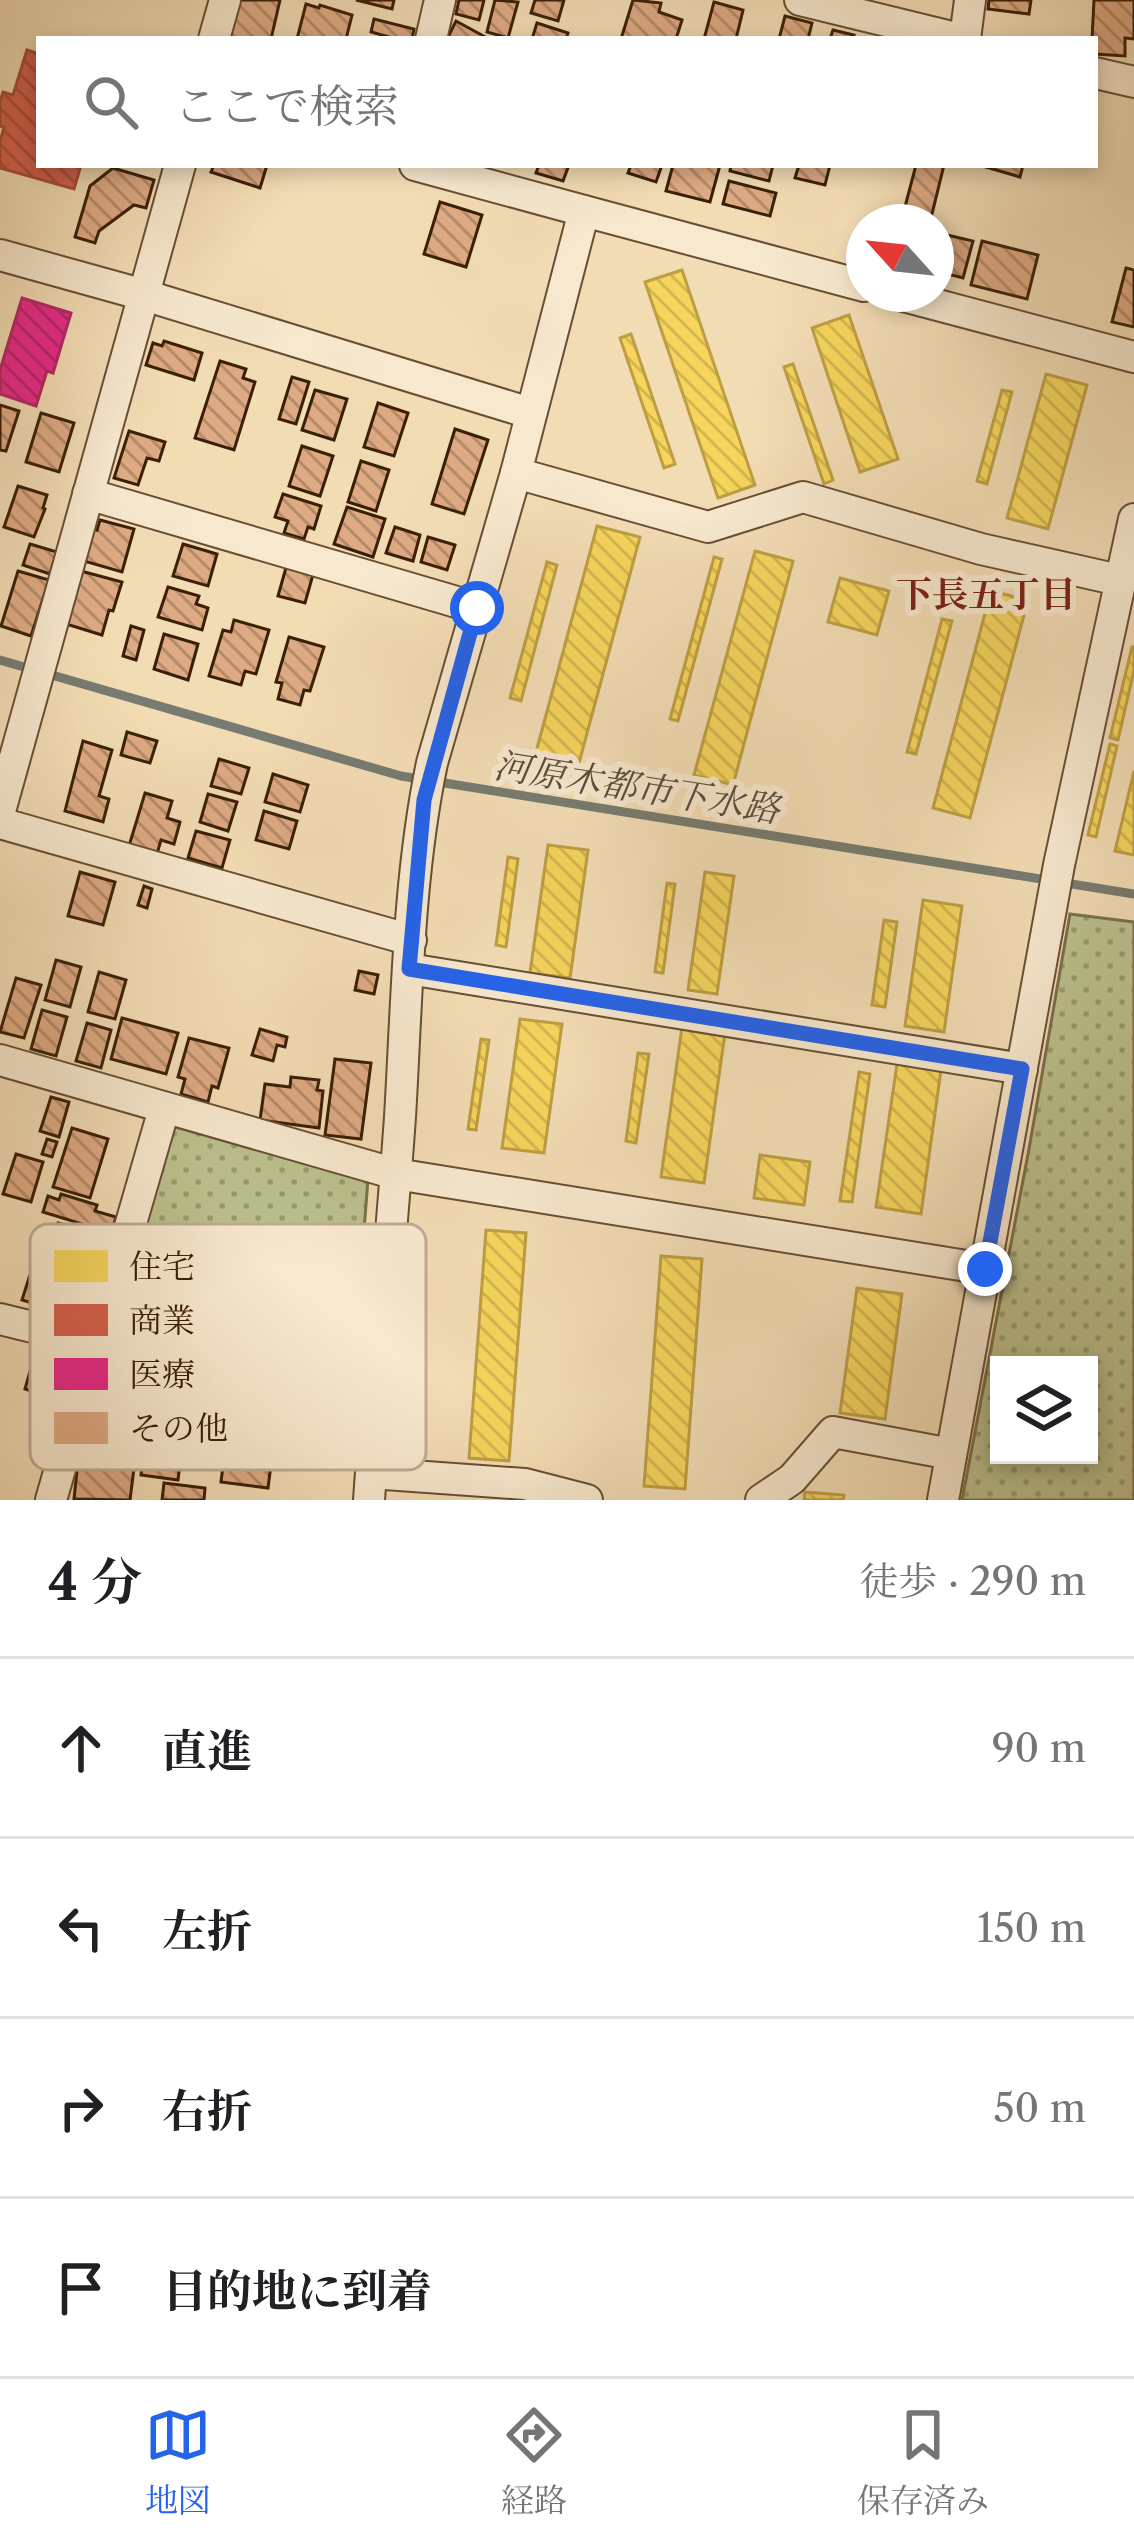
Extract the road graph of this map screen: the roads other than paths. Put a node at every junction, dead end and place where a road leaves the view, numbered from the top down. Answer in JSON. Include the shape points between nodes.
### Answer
{"nodes":[{"id":1,"x":225,"y":0,"type":"edge"},
{"id":2,"x":440,"y":0,"type":"edge"},
{"id":3,"x":800,"y":0,"type":"edge"},
{"id":4,"x":970,"y":0,"type":"edge"},
{"id":5,"x":215,"y":36,"type":"edge"},
{"id":6,"x":432,"y":36,"type":"edge"},
{"id":7,"x":950,"y":36,"type":"edge"},
{"id":8,"x":963,"y":36,"type":"edge"},
{"id":9,"x":1098,"y":74,"type":"edge"},
{"id":10,"x":1134,"y":82,"type":"edge"},
{"id":11,"x":180,"y":168,"type":"edge"},
{"id":12,"x":426,"y":168,"type":"edge"},
{"id":13,"x":584,"y":211,"type":"junction"},
{"id":14,"x":0,"y":255,"type":"edge"},
{"id":15,"x":846,"y":281,"type":"edge"},
{"id":16,"x":144,"y":295,"type":"junction"},
{"id":17,"x":954,"y":309,"type":"edge"},
{"id":18,"x":1134,"y":357,"type":"edge"},
{"id":19,"x":530,"y":413,"type":"junction"},
{"id":20,"x":516,"y":472,"type":"junction"},
{"id":21,"x":88,"y":494,"type":"junction"},
{"id":22,"x":1134,"y":519,"type":"edge"},
{"id":23,"x":1119,"y":580,"type":"junction"},
{"id":24,"x":477,"y":608,"type":"junction"},
{"id":25,"x":1123,"y":616,"type":"edge"},
{"id":26,"x":0,"y":812,"type":"edge"},
{"id":27,"x":0,"y":823,"type":"edge"},
{"id":28,"x":410,"y":954,"type":"junction"},
{"id":29,"x":0,"y":1060,"type":"edge"},
{"id":30,"x":1022,"y":1069,"type":"junction"},
{"id":31,"x":164,"y":1109,"type":"junction"},
{"id":32,"x":396,"y":1174,"type":"junction"},
{"id":33,"x":131,"y":1224,"type":"edge"},
{"id":34,"x":392,"y":1224,"type":"edge"},
{"id":35,"x":985,"y":1269,"type":"junction"},
{"id":36,"x":0,"y":1319,"type":"edge"},
{"id":37,"x":30,"y":1326,"type":"edge"},
{"id":38,"x":951,"y":1454,"type":"junction"},
{"id":39,"x":60,"y":1470,"type":"edge"},
{"id":40,"x":370,"y":1486,"type":"edge"},
{"id":41,"x":51,"y":1500,"type":"edge"},
{"id":42,"x":587,"y":1500,"type":"edge"},
{"id":43,"x":761,"y":1500,"type":"edge"},
{"id":44,"x":943,"y":1500,"type":"edge"}],
"edges":[{"from":1,"to":5,"type":"street"},
{"from":2,"to":6,"type":"street"},
{"from":3,"to":7,"type":"street"},
{"from":4,"to":8,"type":"street"},
{"from":9,"to":10,"type":"street"},
{"from":11,"to":16,"type":"street"},
{"from":12,"to":13,"type":"street"},
{"from":13,"to":15,"type":"street"},
{"from":13,"to":19,"type":"street"},
{"from":14,"to":16,"type":"street"},
{"from":16,"to":19,"type":"street"},
{"from":16,"to":21,"type":"street"},
{"from":17,"to":18,"type":"street"},
{"from":19,"to":20,"type":"street"},
{"from":20,"to":23,"type":"street","via":[[708,527],[803,497]]},
{"from":20,"to":24,"type":"street"},
{"from":21,"to":24,"type":"street"},
{"from":21,"to":26,"type":"street"},
{"from":22,"to":23,"type":"street"},
{"from":23,"to":25,"type":"street"},
{"from":24,"to":28,"type":"street","via":[[424,800]]},
{"from":25,"to":30,"type":"street","via":[[1059,865]]},
{"from":27,"to":28,"type":"street"},
{"from":28,"to":30,"type":"street"},
{"from":28,"to":32,"type":"street"},
{"from":29,"to":31,"type":"street"},
{"from":30,"to":35,"type":"street"},
{"from":31,"to":32,"type":"street"},
{"from":31,"to":33,"type":"street"},
{"from":32,"to":34,"type":"street"},
{"from":32,"to":35,"type":"street"},
{"from":35,"to":38,"type":"street"},
{"from":36,"to":37,"type":"street"},
{"from":38,"to":43,"type":"street","via":[[833,1432],[792,1479]]},
{"from":38,"to":44,"type":"street"},
{"from":39,"to":41,"type":"street"},
{"from":40,"to":42,"type":"street","via":[[525,1484]]}]}
